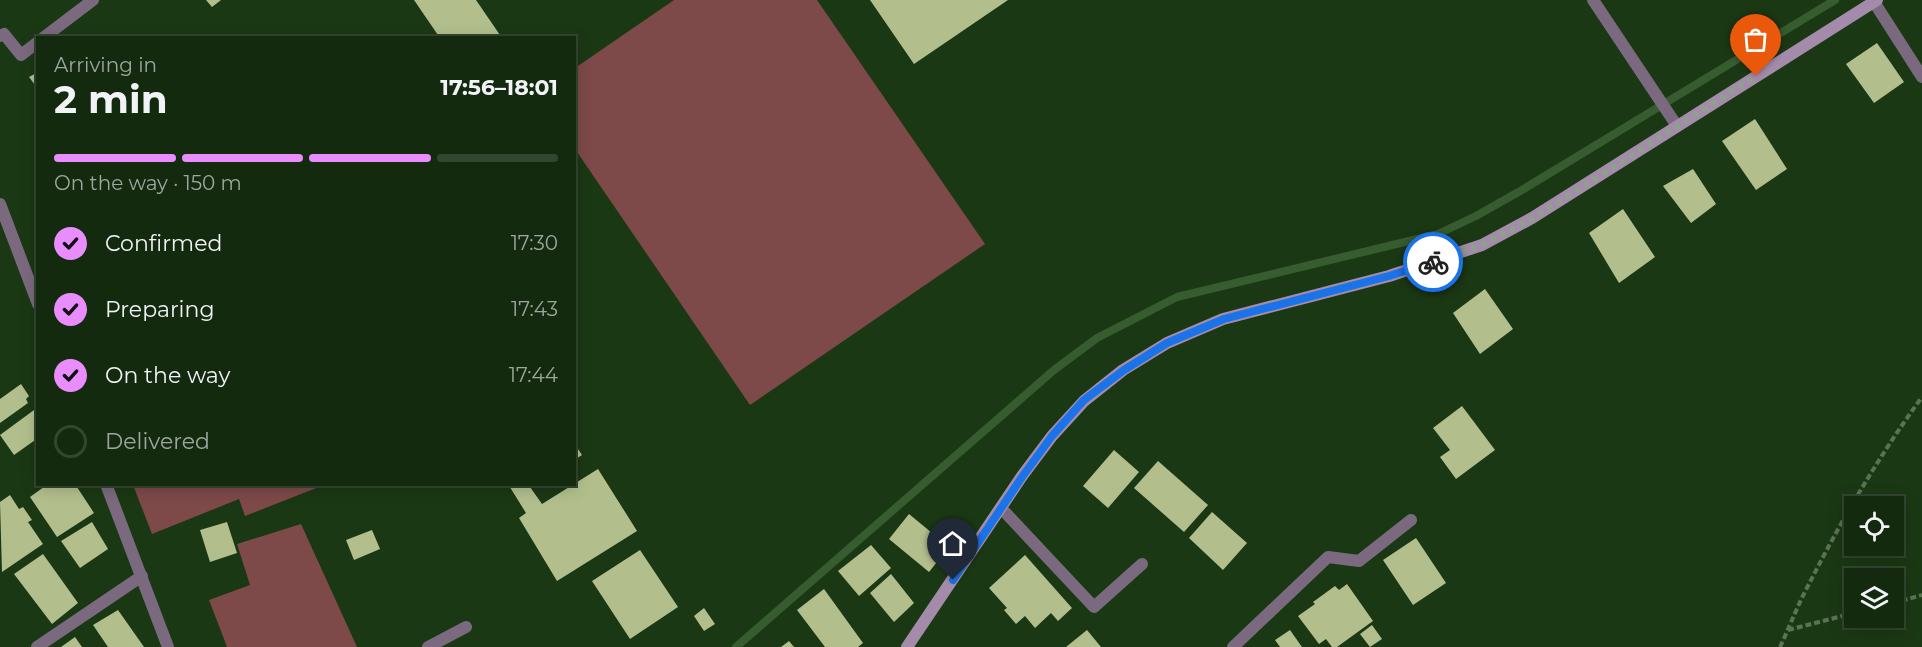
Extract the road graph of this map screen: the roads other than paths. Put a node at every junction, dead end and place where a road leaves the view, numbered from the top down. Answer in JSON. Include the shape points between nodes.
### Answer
{"nodes":[{"id":1,"x":93,"y":0,"type":"edge"},
{"id":2,"x":1593,"y":0,"type":"edge"},
{"id":3,"x":1875,"y":1,"type":"edge"},
{"id":4,"x":0,"y":36,"type":"edge"},
{"id":5,"x":46,"y":36,"type":"edge"},
{"id":6,"x":36,"y":44,"type":"edge"},
{"id":7,"x":1922,"y":77,"type":"edge"},
{"id":8,"x":1677,"y":126,"type":"junction"},
{"id":9,"x":0,"y":204,"type":"edge"},
{"id":10,"x":36,"y":299,"type":"edge"},
{"id":11,"x":107,"y":486,"type":"edge"},
{"id":12,"x":1001,"y":508,"type":"junction"},
{"id":13,"x":1411,"y":520,"type":"dead end"},
{"id":14,"x":1142,"y":564,"type":"dead end"},
{"id":15,"x":142,"y":576,"type":"junction"},
{"id":16,"x":466,"y":627,"type":"dead end"},
{"id":17,"x":37,"y":647,"type":"edge"},
{"id":18,"x":168,"y":647,"type":"edge"},
{"id":19,"x":428,"y":647,"type":"edge"},
{"id":20,"x":907,"y":647,"type":"edge"},
{"id":21,"x":1233,"y":647,"type":"edge"}],
"edges":[{"from":1,"to":5,"type":"street"},
{"from":2,"to":8,"type":"street"},
{"from":3,"to":7,"type":"street"},
{"from":3,"to":8,"type":"street"},
{"from":4,"to":6,"type":"street","via":[[4,34],[21,55]]},
{"from":8,"to":12,"type":"street","via":[[1532,219],[1482,245],[1389,276],[1224,319],[1167,343],[1084,400],[1052,436]]},
{"from":9,"to":10,"type":"street"},
{"from":11,"to":15,"type":"street"},
{"from":12,"to":14,"type":"street","via":[[1094,607]]},
{"from":12,"to":20,"type":"street"},
{"from":13,"to":21,"type":"street","via":[[1359,561],[1328,557]]},
{"from":15,"to":17,"type":"street"},
{"from":15,"to":18,"type":"street"},
{"from":16,"to":19,"type":"street"}]}
